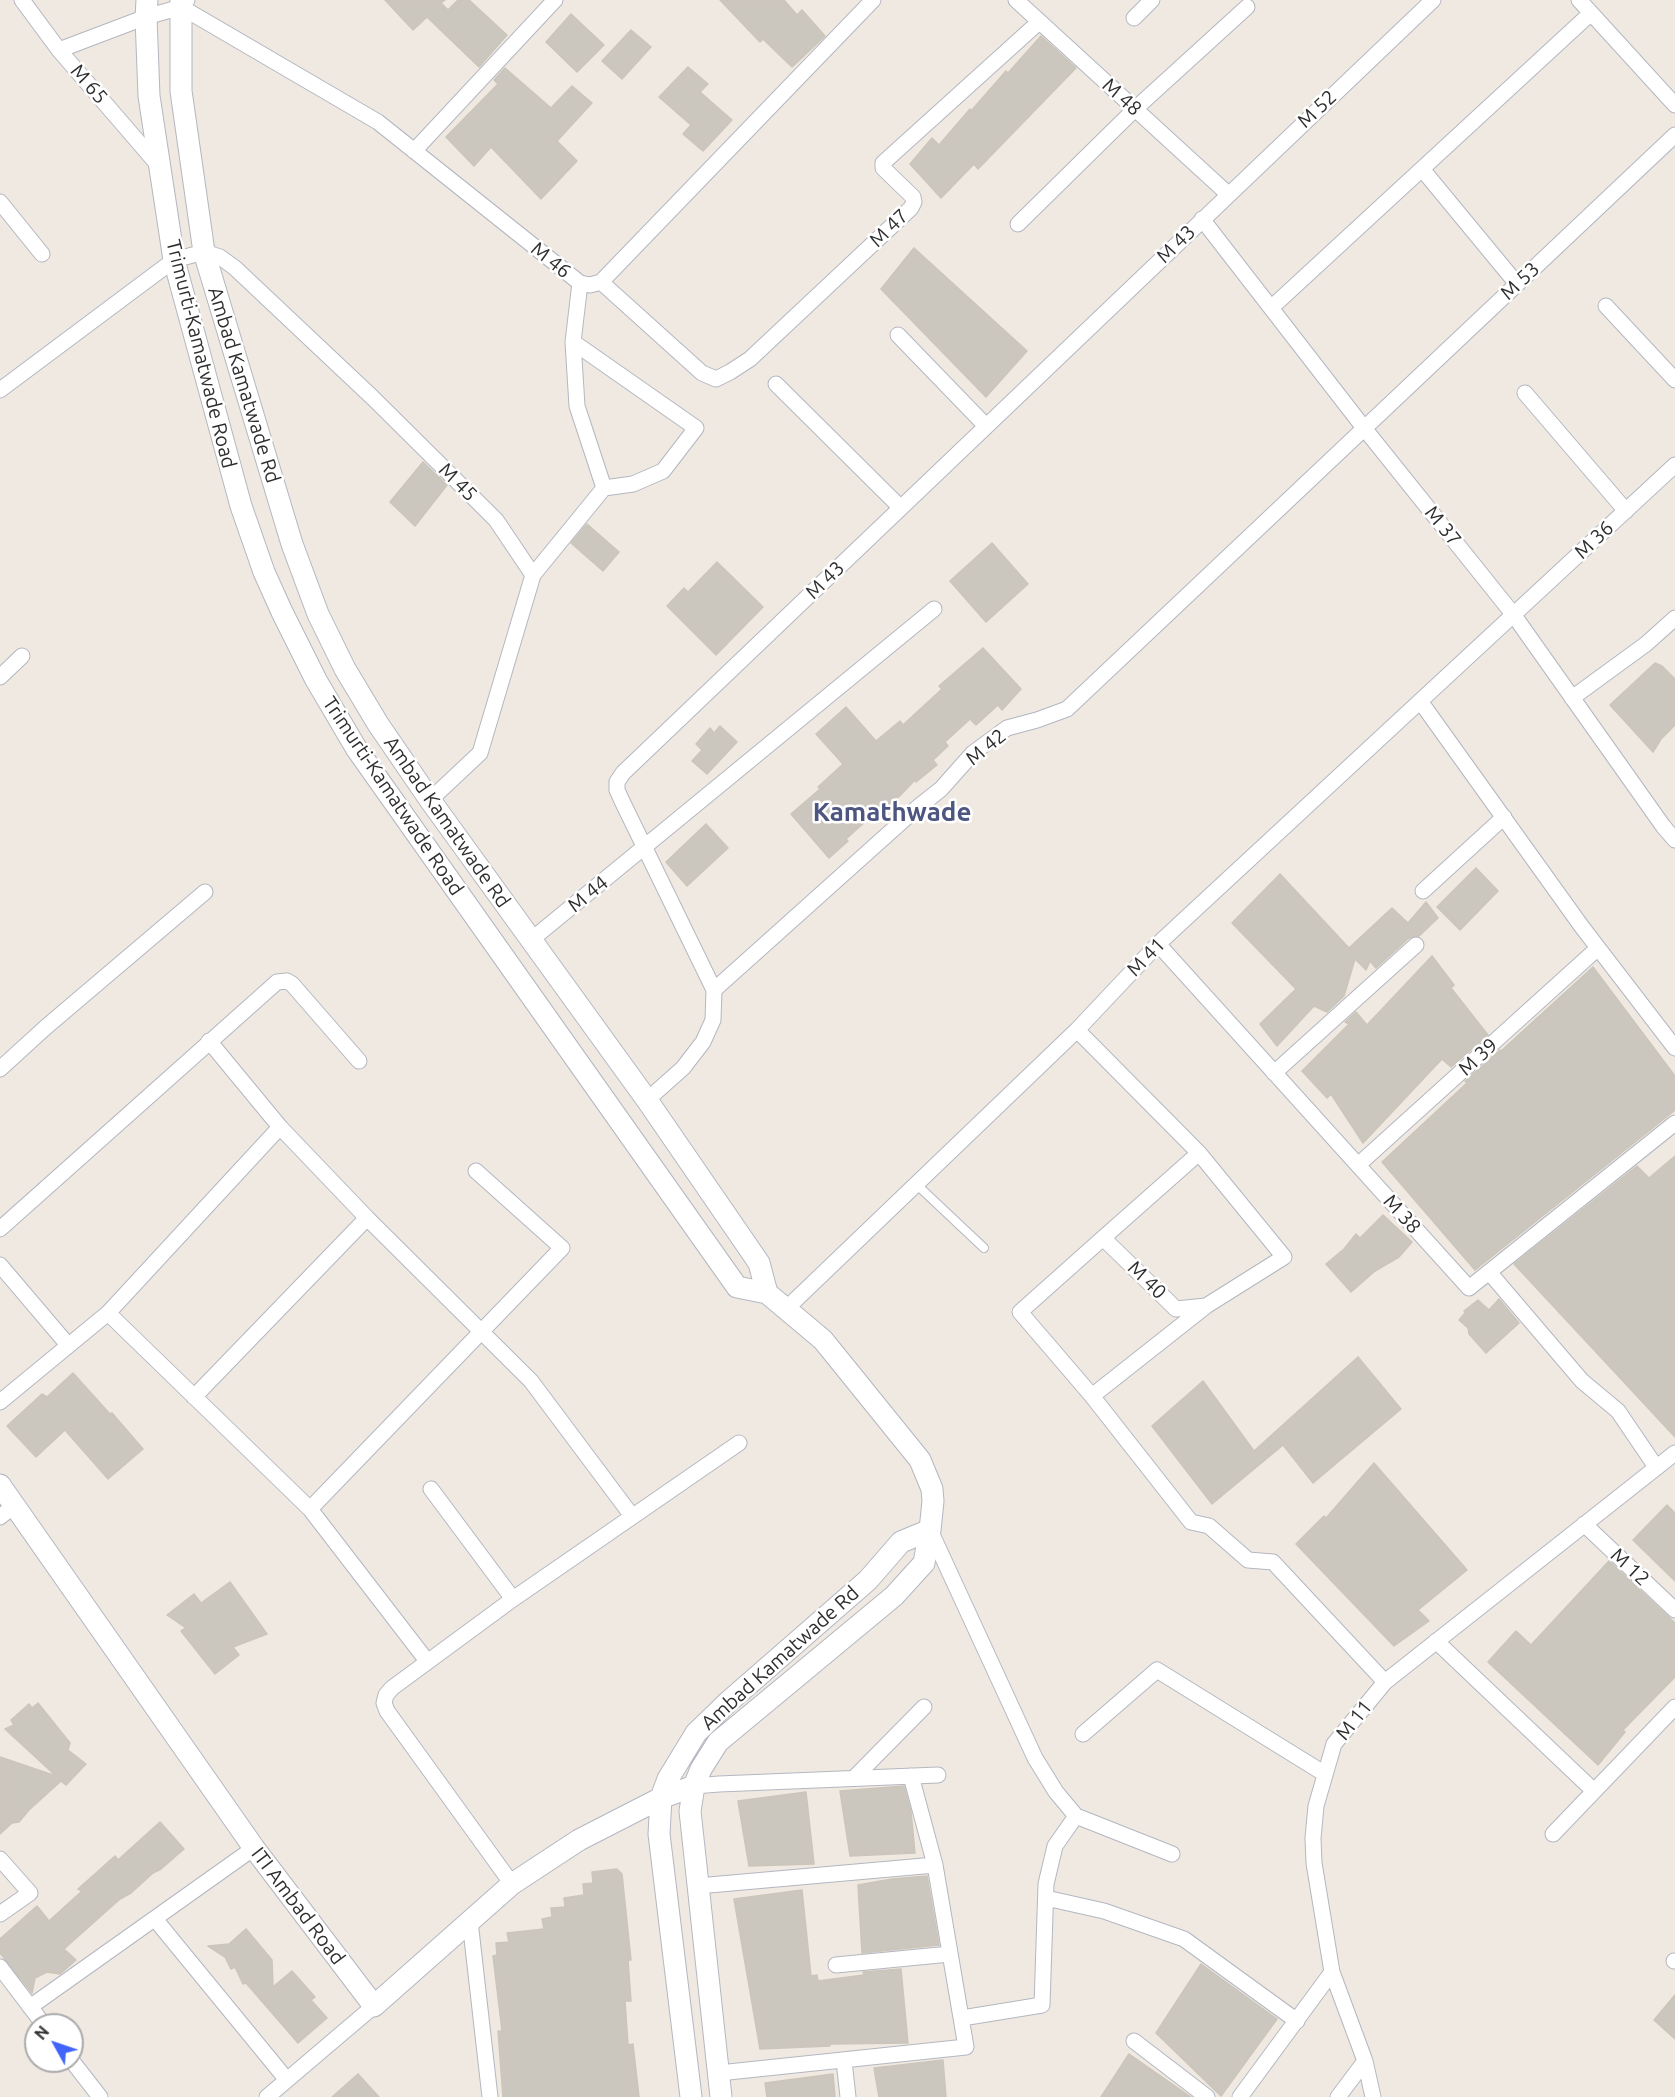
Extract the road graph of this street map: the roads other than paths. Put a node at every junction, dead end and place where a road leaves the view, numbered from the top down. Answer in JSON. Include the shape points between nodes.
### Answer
{"nodes":[{"id":1,"x":22,"y":0,"type":"edge"},
{"id":2,"x":555,"y":0,"type":"edge"},
{"id":3,"x":873,"y":0,"type":"edge"},
{"id":4,"x":1016,"y":0,"type":"edge"},
{"id":5,"x":1152,"y":0,"type":"edge"},
{"id":6,"x":1433,"y":0,"type":"edge"},
{"id":7,"x":1579,"y":0,"type":"edge"},
{"id":8,"x":183,"y":2,"type":"edge"},
{"id":9,"x":1247,"y":7,"type":"dead end"},
{"id":10,"x":147,"y":8,"type":"edge"},
{"id":11,"x":1591,"y":13,"type":"junction"},
{"id":12,"x":1134,"y":18,"type":"dead end"},
{"id":13,"x":1040,"y":22,"type":"junction"},
{"id":14,"x":59,"y":50,"type":"junction"},
{"id":15,"x":1675,"y":105,"type":"edge"},
{"id":16,"x":1135,"y":109,"type":"junction"},
{"id":17,"x":1675,"y":135,"type":"edge"},
{"id":18,"x":414,"y":151,"type":"junction"},
{"id":19,"x":159,"y":166,"type":"junction"},
{"id":20,"x":1422,"y":169,"type":"junction"},
{"id":21,"x":1228,"y":194,"type":"junction"},
{"id":22,"x":0,"y":202,"type":"edge"},
{"id":23,"x":1202,"y":219,"type":"junction"},
{"id":24,"x":1018,"y":224,"type":"dead end"},
{"id":25,"x":204,"y":252,"type":"junction"},
{"id":26,"x":42,"y":254,"type":"dead end"},
{"id":27,"x":174,"y":260,"type":"junction"},
{"id":28,"x":601,"y":282,"type":"junction"},
{"id":29,"x":580,"y":283,"type":"junction"},
{"id":30,"x":1517,"y":284,"type":"junction"},
{"id":31,"x":1606,"y":306,"type":"dead end"},
{"id":32,"x":1271,"y":308,"type":"junction"},
{"id":33,"x":898,"y":336,"type":"dead end"},
{"id":34,"x":573,"y":342,"type":"junction"},
{"id":35,"x":1675,"y":380,"type":"edge"},
{"id":36,"x":776,"y":384,"type":"dead end"},
{"id":37,"x":0,"y":390,"type":"edge"},
{"id":38,"x":1525,"y":393,"type":"dead end"},
{"id":39,"x":986,"y":426,"type":"junction"},
{"id":40,"x":1364,"y":428,"type":"junction"},
{"id":41,"x":1675,"y":465,"type":"edge"},
{"id":42,"x":604,"y":488,"type":"junction"},
{"id":43,"x":901,"y":508,"type":"junction"},
{"id":44,"x":1626,"y":510,"type":"junction"},
{"id":45,"x":533,"y":575,"type":"junction"},
{"id":46,"x":934,"y":609,"type":"dead end"},
{"id":47,"x":1514,"y":614,"type":"junction"},
{"id":48,"x":1675,"y":618,"type":"edge"},
{"id":49,"x":22,"y":656,"type":"dead end"},
{"id":50,"x":0,"y":677,"type":"edge"},
{"id":51,"x":1572,"y":698,"type":"junction"},
{"id":52,"x":1420,"y":701,"type":"junction"},
{"id":53,"x":430,"y":800,"type":"junction"},
{"id":54,"x":1504,"y":817,"type":"junction"},
{"id":55,"x":1675,"y":840,"type":"edge"},
{"id":56,"x":644,"y":849,"type":"junction"},
{"id":57,"x":1423,"y":891,"type":"dead end"},
{"id":58,"x":205,"y":892,"type":"dead end"},
{"id":59,"x":531,"y":940,"type":"junction"},
{"id":60,"x":1158,"y":944,"type":"junction"},
{"id":61,"x":1416,"y":945,"type":"dead end"},
{"id":62,"x":1598,"y":948,"type":"junction"},
{"id":63,"x":714,"y":990,"type":"junction"},
{"id":64,"x":1077,"y":1030,"type":"junction"},
{"id":65,"x":210,"y":1041,"type":"junction"},
{"id":66,"x":1675,"y":1048,"type":"edge"},
{"id":67,"x":359,"y":1061,"type":"dead end"},
{"id":68,"x":0,"y":1069,"type":"edge"},
{"id":69,"x":1274,"y":1073,"type":"junction"},
{"id":70,"x":647,"y":1100,"type":"junction"},
{"id":71,"x":1675,"y":1123,"type":"edge"},
{"id":72,"x":280,"y":1127,"type":"junction"},
{"id":73,"x":1199,"y":1153,"type":"junction"},
{"id":74,"x":1358,"y":1165,"type":"junction"},
{"id":75,"x":476,"y":1171,"type":"dead end"},
{"id":76,"x":915,"y":1183,"type":"junction"},
{"id":77,"x":367,"y":1218,"type":"junction"},
{"id":78,"x":0,"y":1229,"type":"edge"},
{"id":79,"x":1103,"y":1238,"type":"junction"},
{"id":80,"x":984,"y":1248,"type":"dead end"},
{"id":81,"x":0,"y":1265,"type":"edge"},
{"id":82,"x":1489,"y":1272,"type":"junction"},
{"id":83,"x":767,"y":1293,"type":"junction"},
{"id":84,"x":1206,"y":1306,"type":"junction"},
{"id":85,"x":787,"y":1308,"type":"junction"},
{"id":86,"x":108,"y":1313,"type":"junction"},
{"id":87,"x":482,"y":1330,"type":"junction"},
{"id":88,"x":68,"y":1346,"type":"junction"},
{"id":89,"x":1092,"y":1396,"type":"junction"},
{"id":90,"x":194,"y":1397,"type":"junction"},
{"id":91,"x":0,"y":1402,"type":"edge"},
{"id":92,"x":739,"y":1443,"type":"dead end"},
{"id":93,"x":1675,"y":1453,"type":"edge"},
{"id":94,"x":1656,"y":1467,"type":"junction"},
{"id":95,"x":0,"y":1485,"type":"edge"},
{"id":96,"x":431,"y":1490,"type":"dead end"},
{"id":97,"x":310,"y":1509,"type":"junction"},
{"id":98,"x":7,"y":1511,"type":"edge"},
{"id":99,"x":632,"y":1516,"type":"junction"},
{"id":100,"x":1584,"y":1524,"type":"junction"},
{"id":101,"x":930,"y":1530,"type":"junction"},
{"id":102,"x":513,"y":1599,"type":"junction"},
{"id":103,"x":1675,"y":1610,"type":"edge"},
{"id":104,"x":1436,"y":1641,"type":"junction"},
{"id":105,"x":427,"y":1661,"type":"junction"},
{"id":106,"x":1385,"y":1682,"type":"junction"},
{"id":107,"x":924,"y":1707,"type":"dead end"},
{"id":108,"x":1675,"y":1707,"type":"edge"},
{"id":109,"x":711,"y":1719,"type":"junction"},
{"id":110,"x":1083,"y":1734,"type":"dead end"},
{"id":111,"x":726,"y":1735,"type":"junction"},
{"id":112,"x":1325,"y":1774,"type":"junction"},
{"id":113,"x":938,"y":1775,"type":"dead end"},
{"id":114,"x":911,"y":1776,"type":"junction"},
{"id":115,"x":854,"y":1778,"type":"junction"},
{"id":116,"x":694,"y":1786,"type":"junction"},
{"id":117,"x":1594,"y":1791,"type":"junction"},
{"id":118,"x":661,"y":1798,"type":"junction"},
{"id":119,"x":1076,"y":1816,"type":"junction"},
{"id":120,"x":1553,"y":1834,"type":"dead end"},
{"id":121,"x":254,"y":1848,"type":"junction"},
{"id":122,"x":1172,"y":1854,"type":"dead end"},
{"id":123,"x":0,"y":1859,"type":"edge"},
{"id":124,"x":935,"y":1865,"type":"junction"},
{"id":125,"x":512,"y":1884,"type":"junction"},
{"id":126,"x":698,"y":1886,"type":"junction"},
{"id":127,"x":1046,"y":1898,"type":"junction"},
{"id":128,"x":0,"y":1914,"type":"edge"},
{"id":129,"x":155,"y":1919,"type":"junction"},
{"id":130,"x":470,"y":1921,"type":"junction"},
{"id":131,"x":950,"y":1954,"type":"junction"},
{"id":132,"x":836,"y":1965,"type":"dead end"},
{"id":133,"x":0,"y":1967,"type":"edge"},
{"id":134,"x":1332,"y":1972,"type":"junction"},
{"id":135,"x":374,"y":2006,"type":"junction"},
{"id":136,"x":30,"y":2007,"type":"junction"},
{"id":137,"x":35,"y":2013,"type":"edge"},
{"id":138,"x":962,"y":2018,"type":"junction"},
{"id":139,"x":1298,"y":2021,"type":"junction"},
{"id":140,"x":1134,"y":2041,"type":"dead end"},
{"id":141,"x":844,"y":2061,"type":"junction"},
{"id":142,"x":1365,"y":2061,"type":"junction"},
{"id":143,"x":81,"y":2073,"type":"edge"},
{"id":144,"x":718,"y":2073,"type":"junction"},
{"id":145,"x":287,"y":2080,"type":"junction"},
{"id":146,"x":100,"y":2097,"type":"edge"},
{"id":147,"x":267,"y":2097,"type":"edge"},
{"id":148,"x":490,"y":2097,"type":"edge"},
{"id":149,"x":691,"y":2097,"type":"edge"},
{"id":150,"x":721,"y":2097,"type":"edge"},
{"id":151,"x":848,"y":2097,"type":"edge"},
{"id":152,"x":1207,"y":2097,"type":"edge"},
{"id":153,"x":1240,"y":2097,"type":"edge"},
{"id":154,"x":1338,"y":2097,"type":"edge"},
{"id":155,"x":1373,"y":2097,"type":"edge"}],
"edges":[{"from":1,"to":14,"type":"street","name":"M 65"},
{"from":2,"to":18,"type":"street"},
{"from":3,"to":28,"type":"street"},
{"from":4,"to":13,"type":"street","name":"M 48"},
{"from":5,"to":12,"type":"street"},
{"from":6,"to":21,"type":"street","name":"M 52"},
{"from":7,"to":11,"type":"street"},
{"from":8,"to":10,"type":"street"},
{"from":8,"to":18,"type":"street","name":"M 46","via":[[378,122]]},
{"from":8,"to":25,"type":"street","name":"Ambad Kamatwade Rd","via":[[181,91]]},
{"from":9,"to":16,"type":"street"},
{"from":10,"to":14,"type":"street"},
{"from":10,"to":19,"type":"street","name":"Trimurti-Kamatwade Road","via":[[149,96]]},
{"from":11,"to":15,"type":"street"},
{"from":11,"to":20,"type":"street"},
{"from":13,"to":16,"type":"street","name":"M 48"},
{"from":13,"to":28,"type":"street","name":"M 47","via":[[883,163],[883,168],[913,197],[911,208],[750,359],[716,379],[702,373]]},
{"from":14,"to":19,"type":"street","name":"M 65"},
{"from":16,"to":21,"type":"street","name":"M 48"},
{"from":16,"to":24,"type":"street"},
{"from":17,"to":30,"type":"street","name":"M 53"},
{"from":18,"to":29,"type":"street","name":"M 46"},
{"from":19,"to":27,"type":"street","name":"Trimurti-Kamatwade Road"},
{"from":20,"to":30,"type":"street"},
{"from":20,"to":32,"type":"street"},
{"from":21,"to":23,"type":"street","name":"M 52"},
{"from":22,"to":26,"type":"street"},
{"from":23,"to":32,"type":"street","name":"M 37"},
{"from":23,"to":39,"type":"street","name":"M 43"},
{"from":25,"to":27,"type":"street"},
{"from":25,"to":45,"type":"street","name":"M 45","via":[[235,268],[381,406],[496,520]]},
{"from":25,"to":53,"type":"street","name":"Ambad Kamatwade Rd","via":[[283,518],[318,614],[345,669]]},
{"from":27,"to":37,"type":"street"},
{"from":27,"to":83,"type":"street","name":"Trimurti-Kamatwade Road","via":[[241,507],[264,572],[316,680],[356,748],[737,1287]]},
{"from":28,"to":29,"type":"street","name":"M 46"},
{"from":29,"to":34,"type":"street"},
{"from":30,"to":40,"type":"street","name":"M 53"},
{"from":31,"to":35,"type":"street"},
{"from":32,"to":40,"type":"street","name":"M 37"},
{"from":33,"to":39,"type":"street"},
{"from":34,"to":42,"type":"street","via":[[577,406]]},
{"from":34,"to":42,"type":"street","via":[[696,428],[663,471],[633,484]]},
{"from":36,"to":43,"type":"street"},
{"from":38,"to":44,"type":"street"},
{"from":39,"to":43,"type":"street","name":"M 43"},
{"from":40,"to":47,"type":"street","name":"M 37"},
{"from":40,"to":63,"type":"street","name":"M 42","via":[[1067,709],[1007,728],[973,753],[941,789]]},
{"from":41,"to":44,"type":"street","name":"M 36"},
{"from":42,"to":45,"type":"street"},
{"from":43,"to":56,"type":"street","name":"M 43","via":[[623,773],[617,790]]},
{"from":44,"to":47,"type":"street","name":"M 36"},
{"from":45,"to":53,"type":"street","via":[[480,753]]},
{"from":46,"to":56,"type":"street","name":"M 44"},
{"from":47,"to":51,"type":"street","name":"M 37"},
{"from":47,"to":52,"type":"street","name":"M 41"},
{"from":48,"to":51,"type":"street"},
{"from":49,"to":50,"type":"street"},
{"from":51,"to":55,"type":"street","name":"M 37"},
{"from":52,"to":54,"type":"street"},
{"from":52,"to":60,"type":"street","name":"M 41"},
{"from":53,"to":59,"type":"street","name":"Ambad Kamatwade Rd"},
{"from":54,"to":57,"type":"street"},
{"from":54,"to":62,"type":"street"},
{"from":56,"to":59,"type":"street","name":"M 44"},
{"from":56,"to":63,"type":"street","name":"M 43"},
{"from":58,"to":68,"type":"street"},
{"from":59,"to":70,"type":"street","name":"Ambad Kamatwade Rd"},
{"from":60,"to":64,"type":"street","name":"M 41"},
{"from":60,"to":69,"type":"street","name":"M 38"},
{"from":61,"to":69,"type":"street"},
{"from":62,"to":66,"type":"street"},
{"from":62,"to":74,"type":"street","name":"M 39"},
{"from":63,"to":70,"type":"street","via":[[713,1020],[703,1042],[683,1068]]},
{"from":64,"to":73,"type":"street","name":"M 40"},
{"from":64,"to":76,"type":"street","name":"M 41"},
{"from":65,"to":67,"type":"street","via":[[277,982],[287,981]]},
{"from":65,"to":72,"type":"street"},
{"from":65,"to":78,"type":"street"},
{"from":69,"to":74,"type":"street","name":"M 38"},
{"from":70,"to":83,"type":"street","name":"Ambad Kamatwade Rd","via":[[759,1263]]},
{"from":71,"to":82,"type":"street","name":"M 38"},
{"from":72,"to":77,"type":"street"},
{"from":72,"to":86,"type":"street"},
{"from":73,"to":79,"type":"street"},
{"from":73,"to":84,"type":"street","name":"M 40","via":[[1284,1257]]},
{"from":74,"to":82,"type":"street","name":"M 38","via":[[1469,1288]]},
{"from":75,"to":87,"type":"street","via":[[562,1248]]},
{"from":76,"to":80,"type":"lane"},
{"from":76,"to":85,"type":"street","name":"M 41"},
{"from":77,"to":87,"type":"street"},
{"from":77,"to":90,"type":"street"},
{"from":79,"to":84,"type":"street","name":"M 40","via":[[1176,1309]]},
{"from":79,"to":89,"type":"street","via":[[1020,1312]]},
{"from":81,"to":88,"type":"street"},
{"from":82,"to":94,"type":"street","via":[[1582,1381],[1618,1411]]},
{"from":83,"to":85,"type":"street","name":"Ambad Kamatwade Rd"},
{"from":84,"to":89,"type":"street"},
{"from":85,"to":101,"type":"street","name":"Ambad Kamatwade Rd","via":[[823,1340],[920,1460],[932,1489]]},
{"from":86,"to":88,"type":"street"},
{"from":86,"to":90,"type":"street"},
{"from":87,"to":97,"type":"street"},
{"from":87,"to":99,"type":"street","via":[[531,1381]]},
{"from":88,"to":91,"type":"street"},
{"from":89,"to":106,"type":"street","via":[[1191,1522],[1209,1526],[1248,1560],[1273,1562]]},
{"from":90,"to":97,"type":"street"},
{"from":92,"to":99,"type":"street"},
{"from":93,"to":94,"type":"street","name":"M 11"},
{"from":94,"to":100,"type":"street","name":"M 11"},
{"from":95,"to":98,"type":"street","name":"ITI Ambad Road"},
{"from":96,"to":102,"type":"street"},
{"from":97,"to":105,"type":"street"},
{"from":98,"to":121,"type":"street","name":"ITI Ambad Road"},
{"from":99,"to":102,"type":"street"},
{"from":100,"to":103,"type":"street","name":"M 12"},
{"from":100,"to":104,"type":"street","name":"M 11"},
{"from":101,"to":109,"type":"street","name":"Ambad Kamatwade Rd","via":[[901,1542],[868,1580]]},
{"from":101,"to":111,"type":"street","name":"Ambad Kamatwade Rd","via":[[924,1563],[894,1596]]},
{"from":101,"to":119,"type":"street","via":[[1035,1758]]},
{"from":102,"to":105,"type":"street"},
{"from":104,"to":106,"type":"street","name":"M 11"},
{"from":104,"to":117,"type":"street"},
{"from":105,"to":125,"type":"street","via":[[392,1688],[384,1703]]},
{"from":106,"to":112,"type":"street","name":"M 11","via":[[1334,1744]]},
{"from":107,"to":115,"type":"street"},
{"from":108,"to":117,"type":"street"},
{"from":109,"to":111,"type":"street"},
{"from":109,"to":118,"type":"street","name":"Ambad Kamatwade Rd","via":[[680,1757]]},
{"from":110,"to":112,"type":"street","via":[[1157,1670]]},
{"from":111,"to":116,"type":"street","name":"Ambad Kamatwade Rd","via":[[701,1769]]},
{"from":112,"to":134,"type":"street","name":"M 11","via":[[1313,1838]]},
{"from":113,"to":114,"type":"street"},
{"from":114,"to":115,"type":"street"},
{"from":114,"to":124,"type":"street"},
{"from":115,"to":116,"type":"street"},
{"from":116,"to":118,"type":"street"},
{"from":116,"to":126,"type":"street","name":"Ambad Kamatwade Rd","via":[[690,1811]]},
{"from":117,"to":120,"type":"street"},
{"from":118,"to":125,"type":"street","via":[[579,1840]]},
{"from":118,"to":149,"type":"street","name":"Ambad Kamatwade Rd","via":[[659,1834]]},
{"from":119,"to":122,"type":"street"},
{"from":119,"to":127,"type":"street","via":[[1055,1846]]},
{"from":121,"to":129,"type":"street"},
{"from":121,"to":135,"type":"street","name":"ITI Ambad Road"},
{"from":123,"to":128,"type":"street","via":[[30,1893]]},
{"from":124,"to":126,"type":"street"},
{"from":124,"to":131,"type":"street"},
{"from":125,"to":130,"type":"street"},
{"from":126,"to":144,"type":"street","name":"Ambad Kamatwade Rd"},
{"from":127,"to":138,"type":"street","via":[[1042,2005]]},
{"from":127,"to":139,"type":"street","via":[[1104,1911],[1184,1939]]},
{"from":129,"to":136,"type":"street"},
{"from":129,"to":145,"type":"street"},
{"from":130,"to":135,"type":"street"},
{"from":130,"to":148,"type":"street"},
{"from":131,"to":132,"type":"street"},
{"from":131,"to":138,"type":"street"},
{"from":133,"to":136,"type":"street"},
{"from":134,"to":139,"type":"street"},
{"from":134,"to":142,"type":"street","name":"M 11"},
{"from":135,"to":145,"type":"street"},
{"from":136,"to":137,"type":"street"},
{"from":138,"to":141,"type":"street","via":[[966,2047]]},
{"from":139,"to":153,"type":"street"},
{"from":140,"to":152,"type":"street"},
{"from":141,"to":144,"type":"street"},
{"from":141,"to":151,"type":"street"},
{"from":142,"to":154,"type":"street"},
{"from":142,"to":155,"type":"street","name":"M 11"},
{"from":143,"to":146,"type":"street"},
{"from":144,"to":150,"type":"street","name":"Ambad Kamatwade Rd"},
{"from":145,"to":147,"type":"street"}]}
